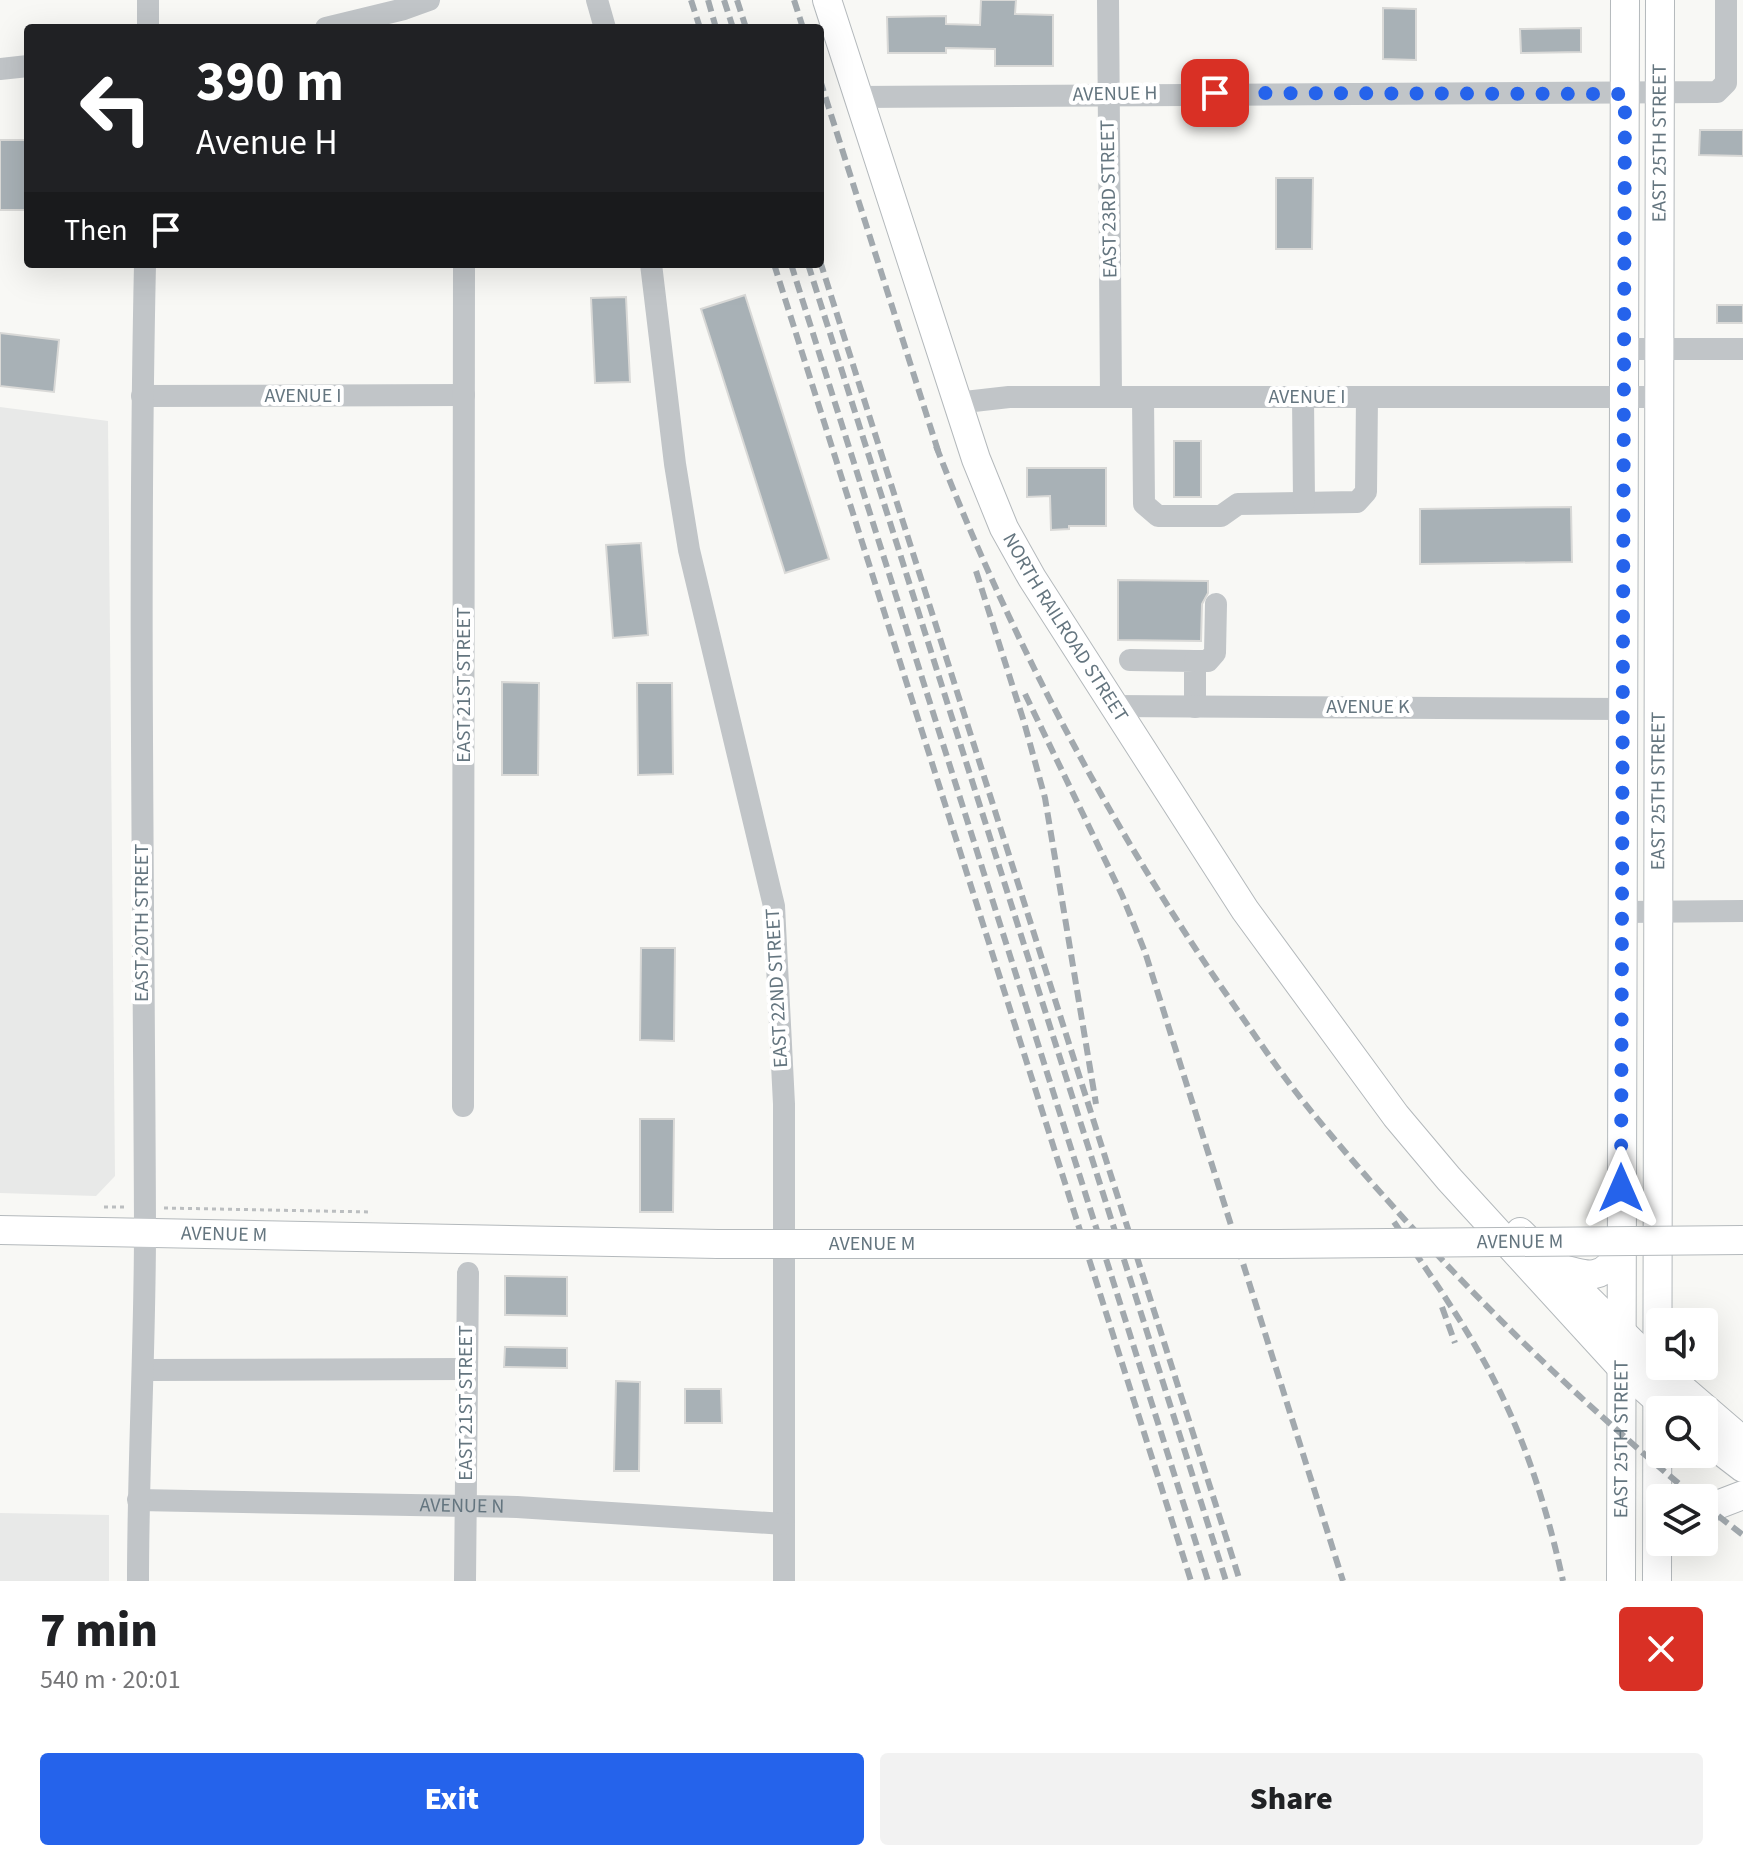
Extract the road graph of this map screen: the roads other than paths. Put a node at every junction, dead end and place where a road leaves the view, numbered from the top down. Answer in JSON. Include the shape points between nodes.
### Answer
{"nodes":[{"id":1,"x":148,"y":0,"type":"edge"},
{"id":2,"x":429,"y":0,"type":"edge"},
{"id":3,"x":597,"y":0,"type":"edge"},
{"id":4,"x":827,"y":0,"type":"edge"},
{"id":5,"x":1108,"y":0,"type":"edge"},
{"id":6,"x":1625,"y":0,"type":"edge"},
{"id":7,"x":1660,"y":0,"type":"edge"},
{"id":8,"x":1726,"y":0,"type":"edge"},
{"id":9,"x":148,"y":24,"type":"edge"},
{"id":10,"x":342,"y":24,"type":"edge"},
{"id":11,"x":604,"y":24,"type":"edge"},
{"id":12,"x":24,"y":66,"type":"edge"},
{"id":13,"x":0,"y":69,"type":"edge"},
{"id":14,"x":1660,"y":93,"type":"junction"},
{"id":15,"x":1625,"y":94,"type":"junction"},
{"id":16,"x":1108,"y":95,"type":"junction"},
{"id":17,"x":858,"y":97,"type":"junction"},
{"id":18,"x":145,"y":268,"type":"edge"},
{"id":19,"x":464,"y":268,"type":"edge"},
{"id":20,"x":651,"y":268,"type":"edge"},
{"id":21,"x":1624,"y":349,"type":"junction"},
{"id":22,"x":1659,"y":349,"type":"junction"},
{"id":23,"x":1743,"y":349,"type":"edge"},
{"id":24,"x":464,"y":395,"type":"junction"},
{"id":25,"x":142,"y":396,"type":"junction"},
{"id":26,"x":1111,"y":397,"type":"junction"},
{"id":27,"x":1143,"y":397,"type":"junction"},
{"id":28,"x":1303,"y":397,"type":"junction"},
{"id":29,"x":1367,"y":397,"type":"junction"},
{"id":30,"x":1623,"y":397,"type":"junction"},
{"id":31,"x":1659,"y":397,"type":"junction"},
{"id":32,"x":956,"y":403,"type":"junction"},
{"id":33,"x":1304,"y":502,"type":"junction"},
{"id":34,"x":1216,"y":604,"type":"dead end"},
{"id":35,"x":1130,"y":660,"type":"dead end"},
{"id":36,"x":1195,"y":661,"type":"junction"},
{"id":37,"x":1113,"y":706,"type":"junction"},
{"id":38,"x":1195,"y":707,"type":"junction"},
{"id":39,"x":1622,"y":709,"type":"junction"},
{"id":40,"x":1743,"y":911,"type":"edge"},
{"id":41,"x":1622,"y":912,"type":"junction"},
{"id":42,"x":1657,"y":912,"type":"junction"},
{"id":43,"x":463,"y":1106,"type":"dead end"},
{"id":44,"x":1449,"y":1179,"type":"junction"},
{"id":45,"x":0,"y":1230,"type":"edge"},
{"id":46,"x":145,"y":1231,"type":"junction"},
{"id":47,"x":1743,"y":1240,"type":"edge"},
{"id":48,"x":1621,"y":1249,"type":"junction"},
{"id":49,"x":1557,"y":1267,"type":"junction"},
{"id":50,"x":468,"y":1273,"type":"dead end"},
{"id":51,"x":1656,"y":1308,"type":"edge"},
{"id":52,"x":1621,"y":1333,"type":"junction"},
{"id":53,"x":1646,"y":1357,"type":"edge"},
{"id":54,"x":1621,"y":1367,"type":"junction"},
{"id":55,"x":466,"y":1369,"type":"junction"},
{"id":56,"x":144,"y":1370,"type":"junction"},
{"id":57,"x":1672,"y":1380,"type":"edge"},
{"id":58,"x":1653,"y":1396,"type":"edge"},
{"id":59,"x":1743,"y":1441,"type":"edge"},
{"id":60,"x":1718,"y":1449,"type":"edge"},
{"id":61,"x":1661,"y":1468,"type":"edge"},
{"id":62,"x":1743,"y":1468,"type":"edge"},
{"id":63,"x":1743,"y":1495,"type":"edge"},
{"id":64,"x":138,"y":1500,"type":"junction"},
{"id":65,"x":1718,"y":1505,"type":"edge"},
{"id":66,"x":466,"y":1508,"type":"junction"},
{"id":67,"x":784,"y":1524,"type":"junction"},
{"id":68,"x":1664,"y":1556,"type":"edge"},
{"id":69,"x":1657,"y":1580,"type":"edge"},
{"id":70,"x":138,"y":1581,"type":"edge"},
{"id":71,"x":465,"y":1581,"type":"edge"},
{"id":72,"x":784,"y":1581,"type":"edge"},
{"id":73,"x":1621,"y":1581,"type":"edge"}],
"edges":[{"from":1,"to":9,"type":"street"},
{"from":2,"to":10,"type":"street"},
{"from":3,"to":11,"type":"street"},
{"from":4,"to":17,"type":"main road","name":"NORTH RAILROAD STREET"},
{"from":5,"to":16,"type":"street","name":"EAST 23RD STREET"},
{"from":6,"to":15,"type":"main road","name":"EAST 25TH STREET"},
{"from":7,"to":14,"type":"main road","name":"EAST 25TH STREET"},
{"from":8,"to":14,"type":"street","name":"AVENUE H","via":[[1726,83],[1717,92]]},
{"from":12,"to":13,"type":"street"},
{"from":14,"to":15,"type":"street","name":"AVENUE H"},
{"from":14,"to":22,"type":"main road","name":"EAST 25TH STREET"},
{"from":15,"to":16,"type":"street","name":"AVENUE H"},
{"from":15,"to":21,"type":"main road","name":"EAST 25TH STREET"},
{"from":16,"to":17,"type":"street","name":"AVENUE H"},
{"from":16,"to":26,"type":"street","name":"EAST 23RD STREET"},
{"from":17,"to":32,"type":"main road","name":"NORTH RAILROAD STREET"},
{"from":18,"to":25,"type":"street","name":"EAST 20TH STREET"},
{"from":19,"to":24,"type":"street","name":"EAST 21ST STREET"},
{"from":20,"to":67,"type":"street","name":"EAST 22ND STREET","via":[[689,550],[774,906],[784,1104]]},
{"from":21,"to":22,"type":"street"},
{"from":21,"to":30,"type":"main road","name":"EAST 25TH STREET"},
{"from":22,"to":23,"type":"street"},
{"from":22,"to":31,"type":"main road","name":"EAST 25TH STREET"},
{"from":24,"to":25,"type":"street","name":"AVENUE I"},
{"from":24,"to":43,"type":"street","name":"EAST 21ST STREET"},
{"from":25,"to":46,"type":"street","name":"EAST 20TH STREET"},
{"from":26,"to":27,"type":"street","name":"AVENUE I"},
{"from":26,"to":32,"type":"street","name":"AVENUE I"},
{"from":27,"to":28,"type":"street","name":"AVENUE I"},
{"from":27,"to":33,"type":"street","via":[[1144,504],[1158,516],[1221,516],[1238,504]]},
{"from":28,"to":29,"type":"street","name":"AVENUE I"},
{"from":28,"to":33,"type":"street"},
{"from":29,"to":30,"type":"street","name":"AVENUE I"},
{"from":29,"to":33,"type":"street","via":[[1366,492],[1357,502]]},
{"from":30,"to":31,"type":"street","name":"AVENUE I"},
{"from":30,"to":39,"type":"main road","name":"EAST 25TH STREET"},
{"from":31,"to":42,"type":"main road","name":"EAST 25TH STREET"},
{"from":32,"to":37,"type":"main road","name":"NORTH RAILROAD STREET","via":[[1004,528]]},
{"from":34,"to":36,"type":"street","via":[[1215,653],[1208,661]]},
{"from":35,"to":36,"type":"street"},
{"from":36,"to":38,"type":"street"},
{"from":37,"to":38,"type":"street","name":"AVENUE K"},
{"from":37,"to":44,"type":"main road","name":"NORTH RAILROAD STREET","via":[[1245,910],[1396,1116]]},
{"from":38,"to":39,"type":"street","name":"AVENUE K"},
{"from":39,"to":41,"type":"main road","name":"EAST 25TH STREET"},
{"from":40,"to":42,"type":"street"},
{"from":41,"to":42,"type":"street"},
{"from":41,"to":48,"type":"main road","name":"EAST 25TH STREET"},
{"from":42,"to":51,"type":"main road","name":"EAST 25TH STREET"},
{"from":44,"to":49,"type":"main road","via":[[1512,1225]]},
{"from":44,"to":54,"type":"main road"},
{"from":45,"to":46,"type":"main road","name":"AVENUE M"},
{"from":46,"to":47,"type":"main road","name":"AVENUE M","bridge":true,"via":[[718,1244]]},
{"from":46,"to":56,"type":"street","name":"EAST 20TH STREET"},
{"from":48,"to":49,"type":"main road","via":[[1614,1264],[1597,1274]]},
{"from":48,"to":52,"type":"main road","name":"EAST 25TH STREET"},
{"from":49,"to":52,"type":"main road"},
{"from":50,"to":55,"type":"street","name":"EAST 21ST STREET"},
{"from":52,"to":53,"type":"main road"},
{"from":52,"to":54,"type":"main road","name":"EAST 25TH STREET"},
{"from":54,"to":58,"type":"main road"},
{"from":54,"to":73,"type":"main road","name":"EAST 25TH STREET"},
{"from":55,"to":56,"type":"street"},
{"from":55,"to":66,"type":"street","name":"EAST 21ST STREET"},
{"from":56,"to":64,"type":"street","name":"EAST 20TH STREET"},
{"from":57,"to":59,"type":"main road"},
{"from":60,"to":62,"type":"main road"},
{"from":61,"to":69,"type":"main road","name":"EAST 25TH STREET"},
{"from":63,"to":65,"type":"main road"},
{"from":64,"to":66,"type":"street","name":"AVENUE N"},
{"from":64,"to":70,"type":"street","name":"EAST 20TH STREET"},
{"from":66,"to":67,"type":"street","name":"AVENUE N"},
{"from":66,"to":71,"type":"street","name":"EAST 21ST STREET"},
{"from":67,"to":72,"type":"street","name":"EAST 22ND STREET"},
{"from":68,"to":69,"type":"main road"}]}
